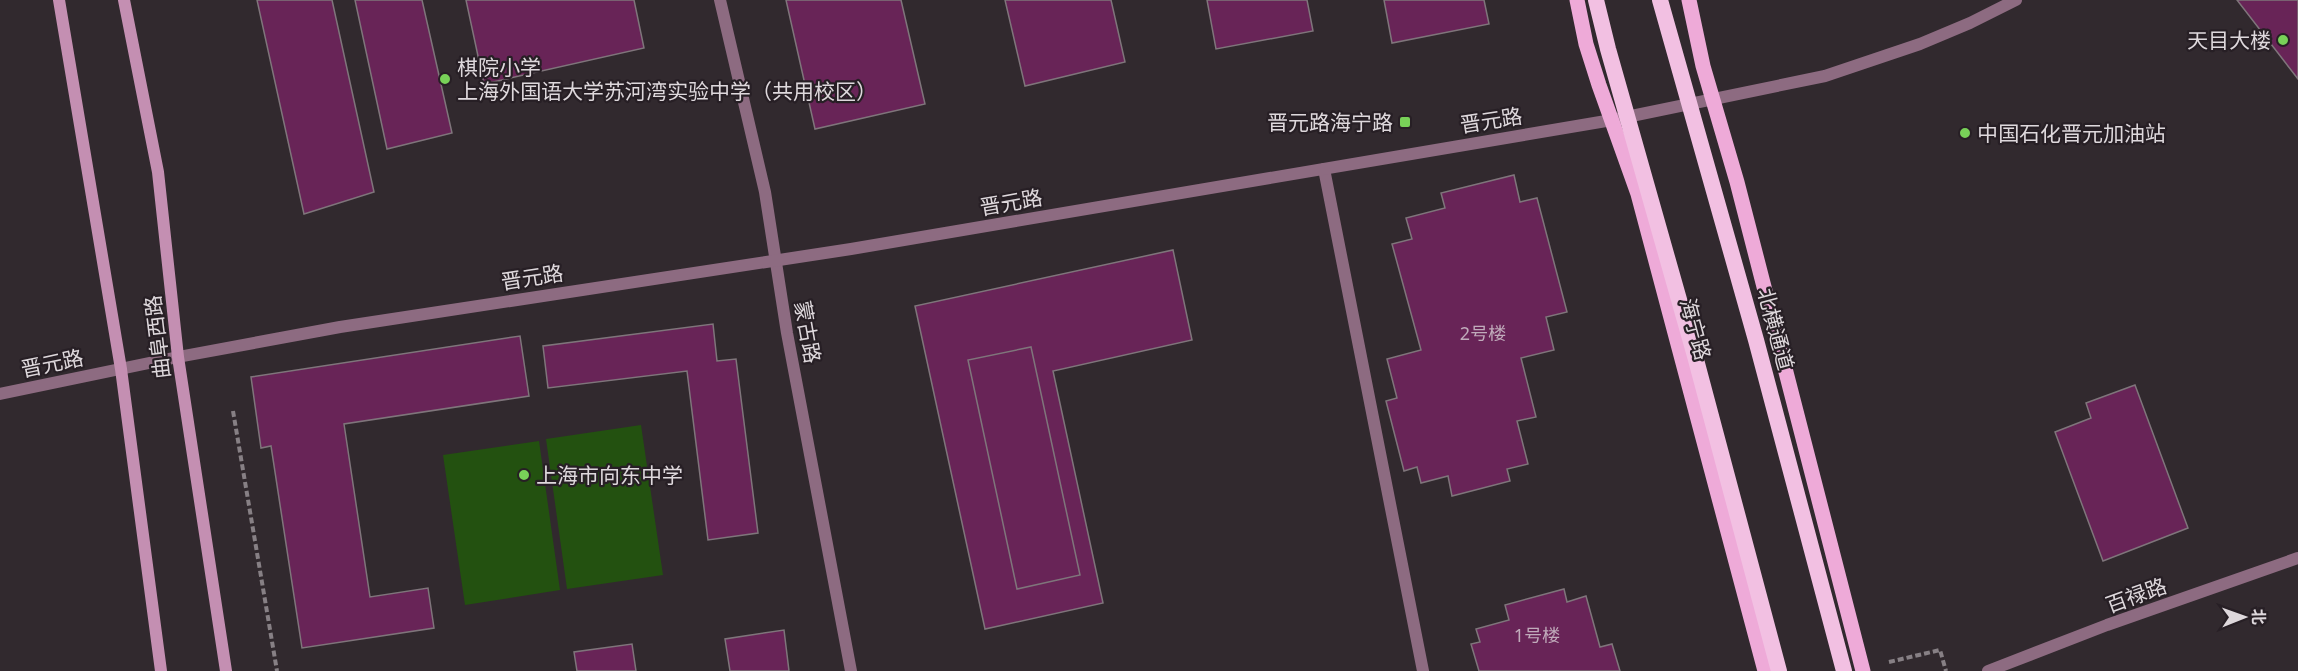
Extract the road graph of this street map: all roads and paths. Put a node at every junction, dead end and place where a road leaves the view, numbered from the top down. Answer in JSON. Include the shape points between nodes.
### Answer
{"nodes":[{"id":1,"x":59,"y":0,"type":"edge"},
{"id":2,"x":124,"y":0,"type":"edge"},
{"id":3,"x":720,"y":0,"type":"edge"},
{"id":4,"x":1577,"y":0,"type":"edge"},
{"id":5,"x":1596,"y":0,"type":"edge"},
{"id":6,"x":1660,"y":0,"type":"edge"},
{"id":7,"x":1689,"y":0,"type":"edge"},
{"id":8,"x":2016,"y":0,"type":"edge"},
{"id":9,"x":1712,"y":100,"type":"junction"},
{"id":10,"x":1612,"y":120,"type":"junction"},
{"id":11,"x":1324,"y":169,"type":"junction"},
{"id":12,"x":777,"y":260,"type":"junction"},
{"id":13,"x":178,"y":357,"type":"junction"},
{"id":14,"x":121,"y":369,"type":"junction"},
{"id":15,"x":0,"y":394,"type":"edge"},
{"id":16,"x":233,"y":411,"type":"dead end"},
{"id":17,"x":2298,"y":558,"type":"edge"},
{"id":18,"x":1862,"y":669,"type":"edge"},
{"id":19,"x":161,"y":671,"type":"edge"},
{"id":20,"x":226,"y":671,"type":"edge"},
{"id":21,"x":277,"y":671,"type":"edge"},
{"id":22,"x":851,"y":671,"type":"edge"},
{"id":23,"x":1423,"y":671,"type":"edge"},
{"id":24,"x":1765,"y":671,"type":"edge"},
{"id":25,"x":1779,"y":671,"type":"edge"},
{"id":26,"x":1844,"y":671,"type":"edge"},
{"id":27,"x":1946,"y":671,"type":"edge"},
{"id":28,"x":1988,"y":671,"type":"edge"}],
"edges":[{"from":1,"to":14,"type":"main road","name":"曲阜西路"},
{"from":2,"to":13,"type":"main road","name":"曲阜西路","via":[[158,172]]},
{"from":3,"to":12,"type":"street","name":"蒙古路"},
{"from":4,"to":10,"type":"main road","name":"海宁路"},
{"from":5,"to":25,"type":"highway"},
{"from":6,"to":26,"type":"highway","name":"北横通道"},
{"from":7,"to":9,"type":"main road"},
{"from":8,"to":9,"type":"street","name":"晋元路","via":[[1920,44],[1825,76]]},
{"from":9,"to":10,"type":"street","name":"晋元路"},
{"from":9,"to":18,"type":"main road","via":[[1737,182]]},
{"from":10,"to":11,"type":"street","name":"晋元路"},
{"from":10,"to":24,"type":"main road","name":"海宁路","via":[[1638,194]]},
{"from":11,"to":12,"type":"street","name":"晋元路"},
{"from":11,"to":23,"type":"street"},
{"from":12,"to":13,"type":"street","name":"晋元路","via":[[427,313]]},
{"from":12,"to":22,"type":"street","name":"蒙古路"},
{"from":13,"to":14,"type":"street","name":"晋元路"},
{"from":13,"to":20,"type":"main road","name":"曲阜西路"},
{"from":14,"to":15,"type":"street","name":"晋元路"},
{"from":14,"to":19,"type":"main road","name":"曲阜西路"},
{"from":16,"to":21,"type":"path"},
{"from":17,"to":28,"type":"street","name":"百禄路"},
{"from":18,"to":27,"type":"path","via":[[1940,650]]}]}
